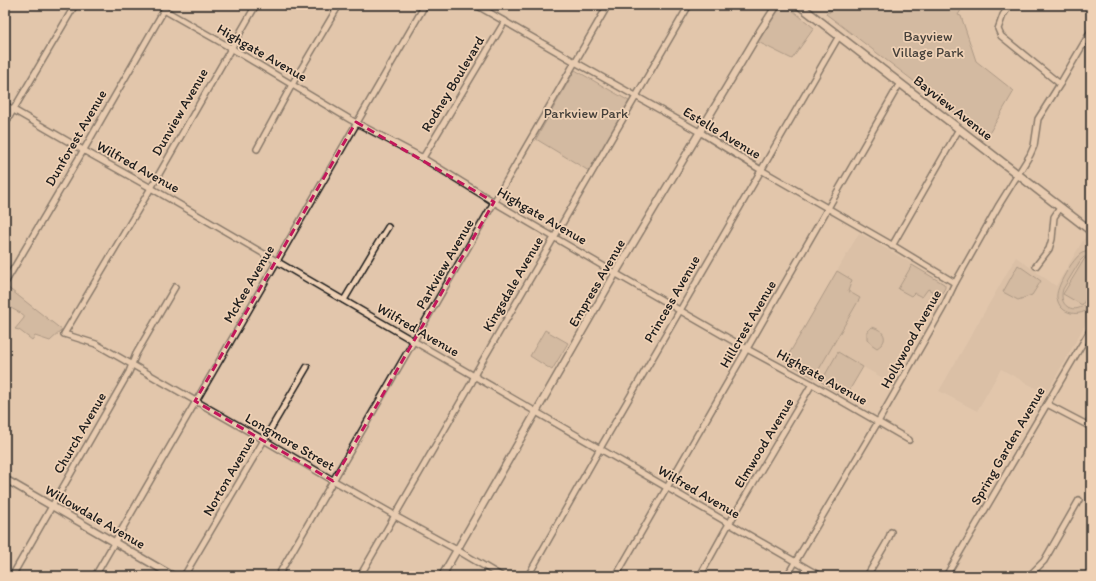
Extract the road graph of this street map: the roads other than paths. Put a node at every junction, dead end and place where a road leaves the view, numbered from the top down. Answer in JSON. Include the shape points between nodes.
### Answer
{"nodes":[{"id":1,"x":75,"y":5,"type":"edge"},
{"id":2,"x":256,"y":5,"type":"edge"},
{"id":3,"x":339,"y":5,"type":"edge"},
{"id":4,"x":425,"y":5,"type":"edge"},
{"id":5,"x":476,"y":5,"type":"edge"},
{"id":6,"x":608,"y":5,"type":"edge"},
{"id":7,"x":689,"y":5,"type":"edge"},
{"id":8,"x":777,"y":5,"type":"edge"},
{"id":9,"x":799,"y":5,"type":"edge"},
{"id":10,"x":1010,"y":5,"type":"edge"},
{"id":11,"x":166,"y":8,"type":"edge"},
{"id":12,"x":505,"y":21,"type":"junction"},
{"id":13,"x":1091,"y":31,"type":"edge"},
{"id":14,"x":839,"y":36,"type":"junction"},
{"id":15,"x":231,"y":48,"type":"junction"},
{"id":16,"x":575,"y":62,"type":"junction"},
{"id":17,"x":292,"y":84,"type":"junction"},
{"id":18,"x":900,"y":84,"type":"junction"},
{"id":19,"x":1060,"y":84,"type":"junction"},
{"id":20,"x":636,"y":96,"type":"junction"},
{"id":21,"x":5,"y":105,"type":"edge"},
{"id":22,"x":13,"y":110,"type":"junction"},
{"id":23,"x":356,"y":122,"type":"junction"},
{"id":24,"x":5,"y":124,"type":"edge"},
{"id":25,"x":959,"y":129,"type":"junction"},
{"id":26,"x":699,"y":132,"type":"junction"},
{"id":27,"x":257,"y":149,"type":"dead end"},
{"id":28,"x":83,"y":150,"type":"junction"},
{"id":29,"x":421,"y":157,"type":"junction"},
{"id":30,"x":761,"y":170,"type":"junction"},
{"id":31,"x":1018,"y":175,"type":"junction"},
{"id":32,"x":151,"y":188,"type":"junction"},
{"id":33,"x":494,"y":202,"type":"junction"},
{"id":34,"x":828,"y":208,"type":"junction"},
{"id":35,"x":1060,"y":208,"type":"junction"},
{"id":36,"x":388,"y":227,"type":"dead end"},
{"id":37,"x":1091,"y":231,"type":"edge"},
{"id":38,"x":555,"y":237,"type":"junction"},
{"id":39,"x":892,"y":246,"type":"junction"},
{"id":40,"x":276,"y":261,"type":"junction"},
{"id":41,"x":1036,"y":266,"type":"dead end"},
{"id":42,"x":616,"y":273,"type":"junction"},
{"id":43,"x":5,"y":283,"type":"edge"},
{"id":44,"x":955,"y":283,"type":"junction"},
{"id":45,"x":175,"y":287,"type":"dead end"},
{"id":46,"x":344,"y":300,"type":"junction"},
{"id":47,"x":680,"y":310,"type":"junction"},
{"id":48,"x":1091,"y":329,"type":"edge"},
{"id":49,"x":64,"y":334,"type":"joint"},
{"id":50,"x":414,"y":341,"type":"junction"},
{"id":51,"x":747,"y":349,"type":"junction"},
{"id":52,"x":132,"y":364,"type":"junction"},
{"id":53,"x":306,"y":367,"type":"dead end"},
{"id":54,"x":474,"y":376,"type":"junction"},
{"id":55,"x":812,"y":384,"type":"junction"},
{"id":56,"x":195,"y":401,"type":"junction"},
{"id":57,"x":1047,"y":404,"type":"junction"},
{"id":58,"x":536,"y":412,"type":"junction"},
{"id":59,"x":878,"y":422,"type":"junction"},
{"id":60,"x":1091,"y":427,"type":"edge"},
{"id":61,"x":264,"y":440,"type":"junction"},
{"id":62,"x":909,"y":440,"type":"dead end"},
{"id":63,"x":599,"y":449,"type":"junction"},
{"id":64,"x":5,"y":479,"type":"edge"},
{"id":65,"x":333,"y":481,"type":"junction"},
{"id":66,"x":667,"y":488,"type":"junction"},
{"id":67,"x":1079,"y":500,"type":"dead end"},
{"id":68,"x":52,"y":506,"type":"junction"},
{"id":69,"x":395,"y":516,"type":"junction"},
{"id":70,"x":730,"y":524,"type":"junction"},
{"id":71,"x":891,"y":532,"type":"dead end"},
{"id":72,"x":114,"y":542,"type":"junction"},
{"id":73,"x":457,"y":550,"type":"junction"},
{"id":74,"x":795,"y":562,"type":"junction"},
{"id":75,"x":12,"y":576,"type":"edge"},
{"id":76,"x":94,"y":576,"type":"edge"},
{"id":77,"x":173,"y":576,"type":"edge"},
{"id":78,"x":184,"y":576,"type":"edge"},
{"id":79,"x":278,"y":576,"type":"edge"},
{"id":80,"x":360,"y":576,"type":"edge"},
{"id":81,"x":442,"y":576,"type":"edge"},
{"id":82,"x":501,"y":576,"type":"edge"},
{"id":83,"x":528,"y":576,"type":"edge"},
{"id":84,"x":616,"y":576,"type":"edge"},
{"id":85,"x":700,"y":576,"type":"edge"},
{"id":86,"x":787,"y":576,"type":"edge"},
{"id":87,"x":820,"y":576,"type":"edge"},
{"id":88,"x":867,"y":576,"type":"edge"},
{"id":89,"x":946,"y":576,"type":"edge"},
{"id":90,"x":1029,"y":576,"type":"edge"}],
"edges":[{"from":1,"to":22,"type":"street"},
{"from":2,"to":15,"type":"street","name":"Dunview Avenue"},
{"from":3,"to":17,"type":"street"},
{"from":4,"to":23,"type":"street","name":"McKee Avenue"},
{"from":5,"to":12,"type":"street","name":"Estelle Avenue"},
{"from":6,"to":16,"type":"street","name":"Parkview Avenue"},
{"from":7,"to":20,"type":"street","name":"Kingsdale Avenue"},
{"from":8,"to":26,"type":"street","name":"Empress Avenue"},
{"from":9,"to":14,"type":"main road","name":"Bayview Avenue"},
{"from":10,"to":19,"type":"street","via":[[998,29],[1001,36]]},
{"from":11,"to":15,"type":"street","name":"Highgate Avenue"},
{"from":11,"to":28,"type":"street","name":"Dunforest Avenue"},
{"from":12,"to":16,"type":"street","name":"Estelle Avenue"},
{"from":12,"to":29,"type":"street","name":"Rodney Boulevard","via":[[424,156]]},
{"from":13,"to":19,"type":"street","name":"Hollywood Avenue"},
{"from":14,"to":18,"type":"main road","name":"Bayview Avenue"},
{"from":14,"to":30,"type":"street","name":"Princess Avenue"},
{"from":15,"to":17,"type":"street","name":"Highgate Avenue"},
{"from":15,"to":32,"type":"street","name":"Dunview Avenue"},
{"from":16,"to":20,"type":"street","name":"Estelle Avenue"},
{"from":16,"to":33,"type":"street","name":"Parkview Avenue"},
{"from":17,"to":23,"type":"street","name":"Highgate Avenue"},
{"from":17,"to":27,"type":"street"},
{"from":18,"to":25,"type":"main road","name":"Bayview Avenue"},
{"from":18,"to":34,"type":"street","name":"Hillcrest Avenue"},
{"from":19,"to":31,"type":"street","name":"Hollywood Avenue","via":[[1038,119],[1034,146]]},
{"from":20,"to":26,"type":"street","name":"Estelle Avenue"},
{"from":20,"to":38,"type":"street","name":"Kingsdale Avenue"},
{"from":21,"to":22,"type":"street","name":"Wilfred Avenue"},
{"from":22,"to":24,"type":"street"},
{"from":22,"to":28,"type":"street","name":"Wilfred Avenue"},
{"from":23,"to":29,"type":"street","name":"Highgate Avenue"},
{"from":23,"to":40,"type":"street","name":"McKee Avenue"},
{"from":25,"to":31,"type":"main road","name":"Bayview Avenue"},
{"from":25,"to":39,"type":"street"},
{"from":26,"to":30,"type":"street","name":"Estelle Avenue"},
{"from":26,"to":42,"type":"street","name":"Empress Avenue"},
{"from":28,"to":32,"type":"street","name":"Wilfred Avenue"},
{"from":28,"to":43,"type":"street","name":"Dunforest Avenue"},
{"from":29,"to":33,"type":"street","name":"Highgate Avenue"},
{"from":30,"to":34,"type":"street","name":"Estelle Avenue"},
{"from":30,"to":47,"type":"street","name":"Princess Avenue"},
{"from":31,"to":35,"type":"main road","name":"Bayview Avenue"},
{"from":31,"to":44,"type":"street","name":"Hollywood Avenue"},
{"from":32,"to":40,"type":"street","name":"Wilfred Avenue"},
{"from":32,"to":49,"type":"street","name":"Dunview Avenue"},
{"from":33,"to":38,"type":"street","name":"Highgate Avenue"},
{"from":33,"to":50,"type":"street","name":"Parkview Avenue"},
{"from":34,"to":39,"type":"street","name":"Estelle Avenue"},
{"from":34,"to":51,"type":"street","name":"Hillcrest Avenue"},
{"from":35,"to":37,"type":"main road","name":"Bayview Avenue"},
{"from":35,"to":41,"type":"street","via":[[1054,218],[1049,249]]},
{"from":36,"to":46,"type":"street"},
{"from":38,"to":42,"type":"street","name":"Highgate Avenue"},
{"from":38,"to":54,"type":"street","name":"Kingsdale Avenue"},
{"from":39,"to":44,"type":"street","name":"Estelle Avenue"},
{"from":40,"to":46,"type":"street","name":"Wilfred Avenue"},
{"from":40,"to":56,"type":"street","name":"McKee Avenue"},
{"from":42,"to":47,"type":"street","name":"Highgate Avenue"},
{"from":42,"to":58,"type":"street","name":"Empress Avenue"},
{"from":44,"to":59,"type":"street","name":"Hollywood Avenue"},
{"from":45,"to":52,"type":"street","name":"Church Avenue"},
{"from":46,"to":50,"type":"street","name":"Wilfred Avenue"},
{"from":47,"to":51,"type":"street","name":"Highgate Avenue"},
{"from":47,"to":63,"type":"street","name":"Princess Avenue"},
{"from":48,"to":57,"type":"street","name":"Spring Garden Avenue"},
{"from":49,"to":52,"type":"street","name":"Longmore Street","via":[[96,344]]},
{"from":50,"to":54,"type":"street","name":"Wilfred Avenue"},
{"from":50,"to":65,"type":"street","name":"Parkview Avenue"},
{"from":51,"to":55,"type":"street","name":"Highgate Avenue"},
{"from":51,"to":66,"type":"street","name":"Hillcrest Avenue"},
{"from":52,"to":56,"type":"street","name":"Longmore Street"},
{"from":52,"to":68,"type":"street","name":"Church Avenue"},
{"from":53,"to":61,"type":"street","name":"Norton Avenue"},
{"from":54,"to":58,"type":"street","name":"Wilfred Avenue"},
{"from":54,"to":69,"type":"street","name":"Kingsdale Avenue"},
{"from":55,"to":59,"type":"street","name":"Highgate Avenue"},
{"from":55,"to":70,"type":"street","name":"Elmwood Avenue"},
{"from":56,"to":61,"type":"street","name":"Longmore Street"},
{"from":56,"to":72,"type":"street","name":"McKee Avenue"},
{"from":57,"to":60,"type":"street"},
{"from":57,"to":89,"type":"street","name":"Spring Garden Avenue"},
{"from":58,"to":63,"type":"street","name":"Wilfred Avenue"},
{"from":58,"to":73,"type":"street","name":"Empress Avenue"},
{"from":59,"to":62,"type":"street","name":"Highgate Avenue"},
{"from":59,"to":74,"type":"street","name":"Hollywood Avenue"},
{"from":61,"to":65,"type":"street","name":"Longmore Street"},
{"from":61,"to":78,"type":"street","name":"Norton Avenue"},
{"from":63,"to":66,"type":"street","name":"Wilfred Avenue"},
{"from":63,"to":83,"type":"street","name":"Princess Avenue"},
{"from":64,"to":68,"type":"street","name":"Willowdale Avenue"},
{"from":65,"to":69,"type":"street","name":"Longmore Street"},
{"from":65,"to":79,"type":"street","name":"Parkview Avenue"},
{"from":66,"to":70,"type":"street","name":"Wilfred Avenue"},
{"from":66,"to":84,"type":"street","name":"Hillcrest Avenue"},
{"from":67,"to":90,"type":"street","via":[[1044,561]]},
{"from":68,"to":72,"type":"street","name":"Willowdale Avenue"},
{"from":68,"to":75,"type":"street","name":"Church Avenue"},
{"from":69,"to":73,"type":"street","name":"Longmore Street"},
{"from":69,"to":80,"type":"street","name":"Kingsdale Avenue"},
{"from":70,"to":74,"type":"street","name":"Wilfred Avenue"},
{"from":70,"to":85,"type":"street","name":"Elmwood Avenue"},
{"from":71,"to":88,"type":"street"},
{"from":72,"to":76,"type":"street","name":"McKee Avenue"},
{"from":72,"to":77,"type":"street","name":"Willowdale Avenue"},
{"from":73,"to":81,"type":"street","name":"Empress Avenue"},
{"from":73,"to":82,"type":"street","name":"Longmore Street"},
{"from":74,"to":86,"type":"street","name":"Hollywood Avenue"},
{"from":74,"to":87,"type":"street","name":"Wilfred Avenue"}]}
